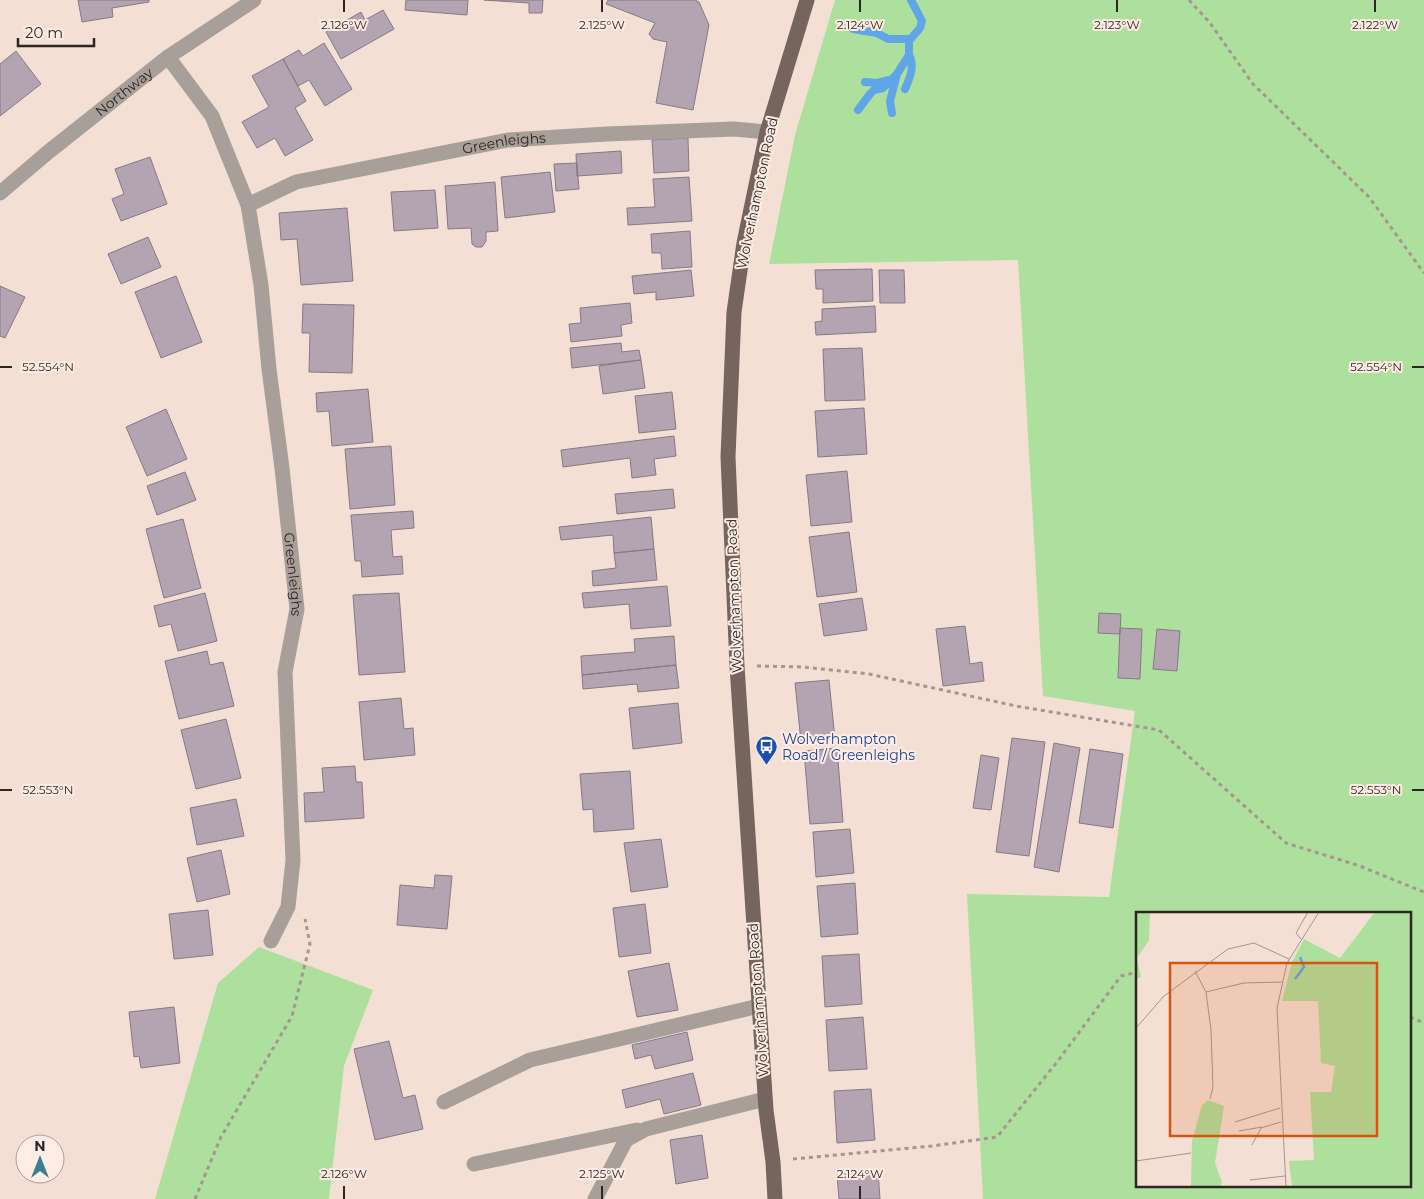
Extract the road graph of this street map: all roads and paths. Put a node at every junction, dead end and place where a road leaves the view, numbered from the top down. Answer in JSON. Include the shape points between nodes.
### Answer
{"nodes":[{"id":1,"x":254,"y":0,"type":"edge"},
{"id":2,"x":807,"y":0,"type":"edge"},
{"id":3,"x":1189,"y":0,"type":"edge"},
{"id":4,"x":168,"y":57,"type":"junction"},
{"id":5,"x":767,"y":132,"type":"junction"},
{"id":6,"x":0,"y":193,"type":"edge"},
{"id":7,"x":248,"y":205,"type":"junction"},
{"id":8,"x":1424,"y":273,"type":"edge"},
{"id":9,"x":737,"y":666,"type":"junction"},
{"id":10,"x":1424,"y":892,"type":"edge"},
{"id":11,"x":304,"y":916,"type":"dead end"},
{"id":12,"x":271,"y":941,"type":"dead end"},
{"id":13,"x":1136,"y":972,"type":"edge"},
{"id":14,"x":759,"y":1006,"type":"junction"},
{"id":15,"x":1412,"y":1018,"type":"edge"},
{"id":16,"x":1424,"y":1023,"type":"edge"},
{"id":17,"x":765,"y":1099,"type":"junction"},
{"id":18,"x":444,"y":1102,"type":"dead end"},
{"id":19,"x":646,"y":1129,"type":"junction"},
{"id":20,"x":793,"y":1160,"type":"dead end"},
{"id":21,"x":474,"y":1164,"type":"dead end"},
{"id":22,"x":195,"y":1199,"type":"edge"},
{"id":23,"x":595,"y":1199,"type":"edge"},
{"id":24,"x":775,"y":1199,"type":"edge"}],
"edges":[{"from":1,"to":4,"type":"street","name":"Northway"},
{"from":2,"to":5,"type":"main road","name":"Wolverhampton Road"},
{"from":3,"to":8,"type":"path","via":[[1210,23],[1253,84],[1369,197]]},
{"from":4,"to":6,"type":"street","name":"Northway"},
{"from":4,"to":7,"type":"street","name":"Greenleighs","via":[[212,116]]},
{"from":5,"to":7,"type":"street","name":"Greenleighs","via":[[725,130],[508,140],[296,182]]},
{"from":5,"to":9,"type":"main road","name":"Wolverhampton Road","via":[[744,243],[734,312],[728,457]]},
{"from":7,"to":12,"type":"street","name":"Greenleighs","via":[[261,285],[297,609],[285,672],[293,860],[288,907]]},
{"from":9,"to":10,"type":"path","via":[[803,666],[870,674],[1016,706],[1159,730],[1286,843],[1360,866]]},
{"from":9,"to":14,"type":"main road","name":"Wolverhampton Road"},
{"from":11,"to":22,"type":"path","via":[[310,944],[292,1016],[221,1138]]},
{"from":13,"to":20,"type":"path","via":[[1121,976],[997,1137]]},
{"from":14,"to":17,"type":"main road","name":"Wolverhampton Road"},
{"from":14,"to":18,"type":"street","via":[[530,1060]]},
{"from":15,"to":16,"type":"path"},
{"from":17,"to":19,"type":"street"},
{"from":17,"to":24,"type":"main road","name":"Wolverhampton Road"},
{"from":19,"to":21,"type":"street"},
{"from":19,"to":23,"type":"street","via":[[626,1140]]}]}
